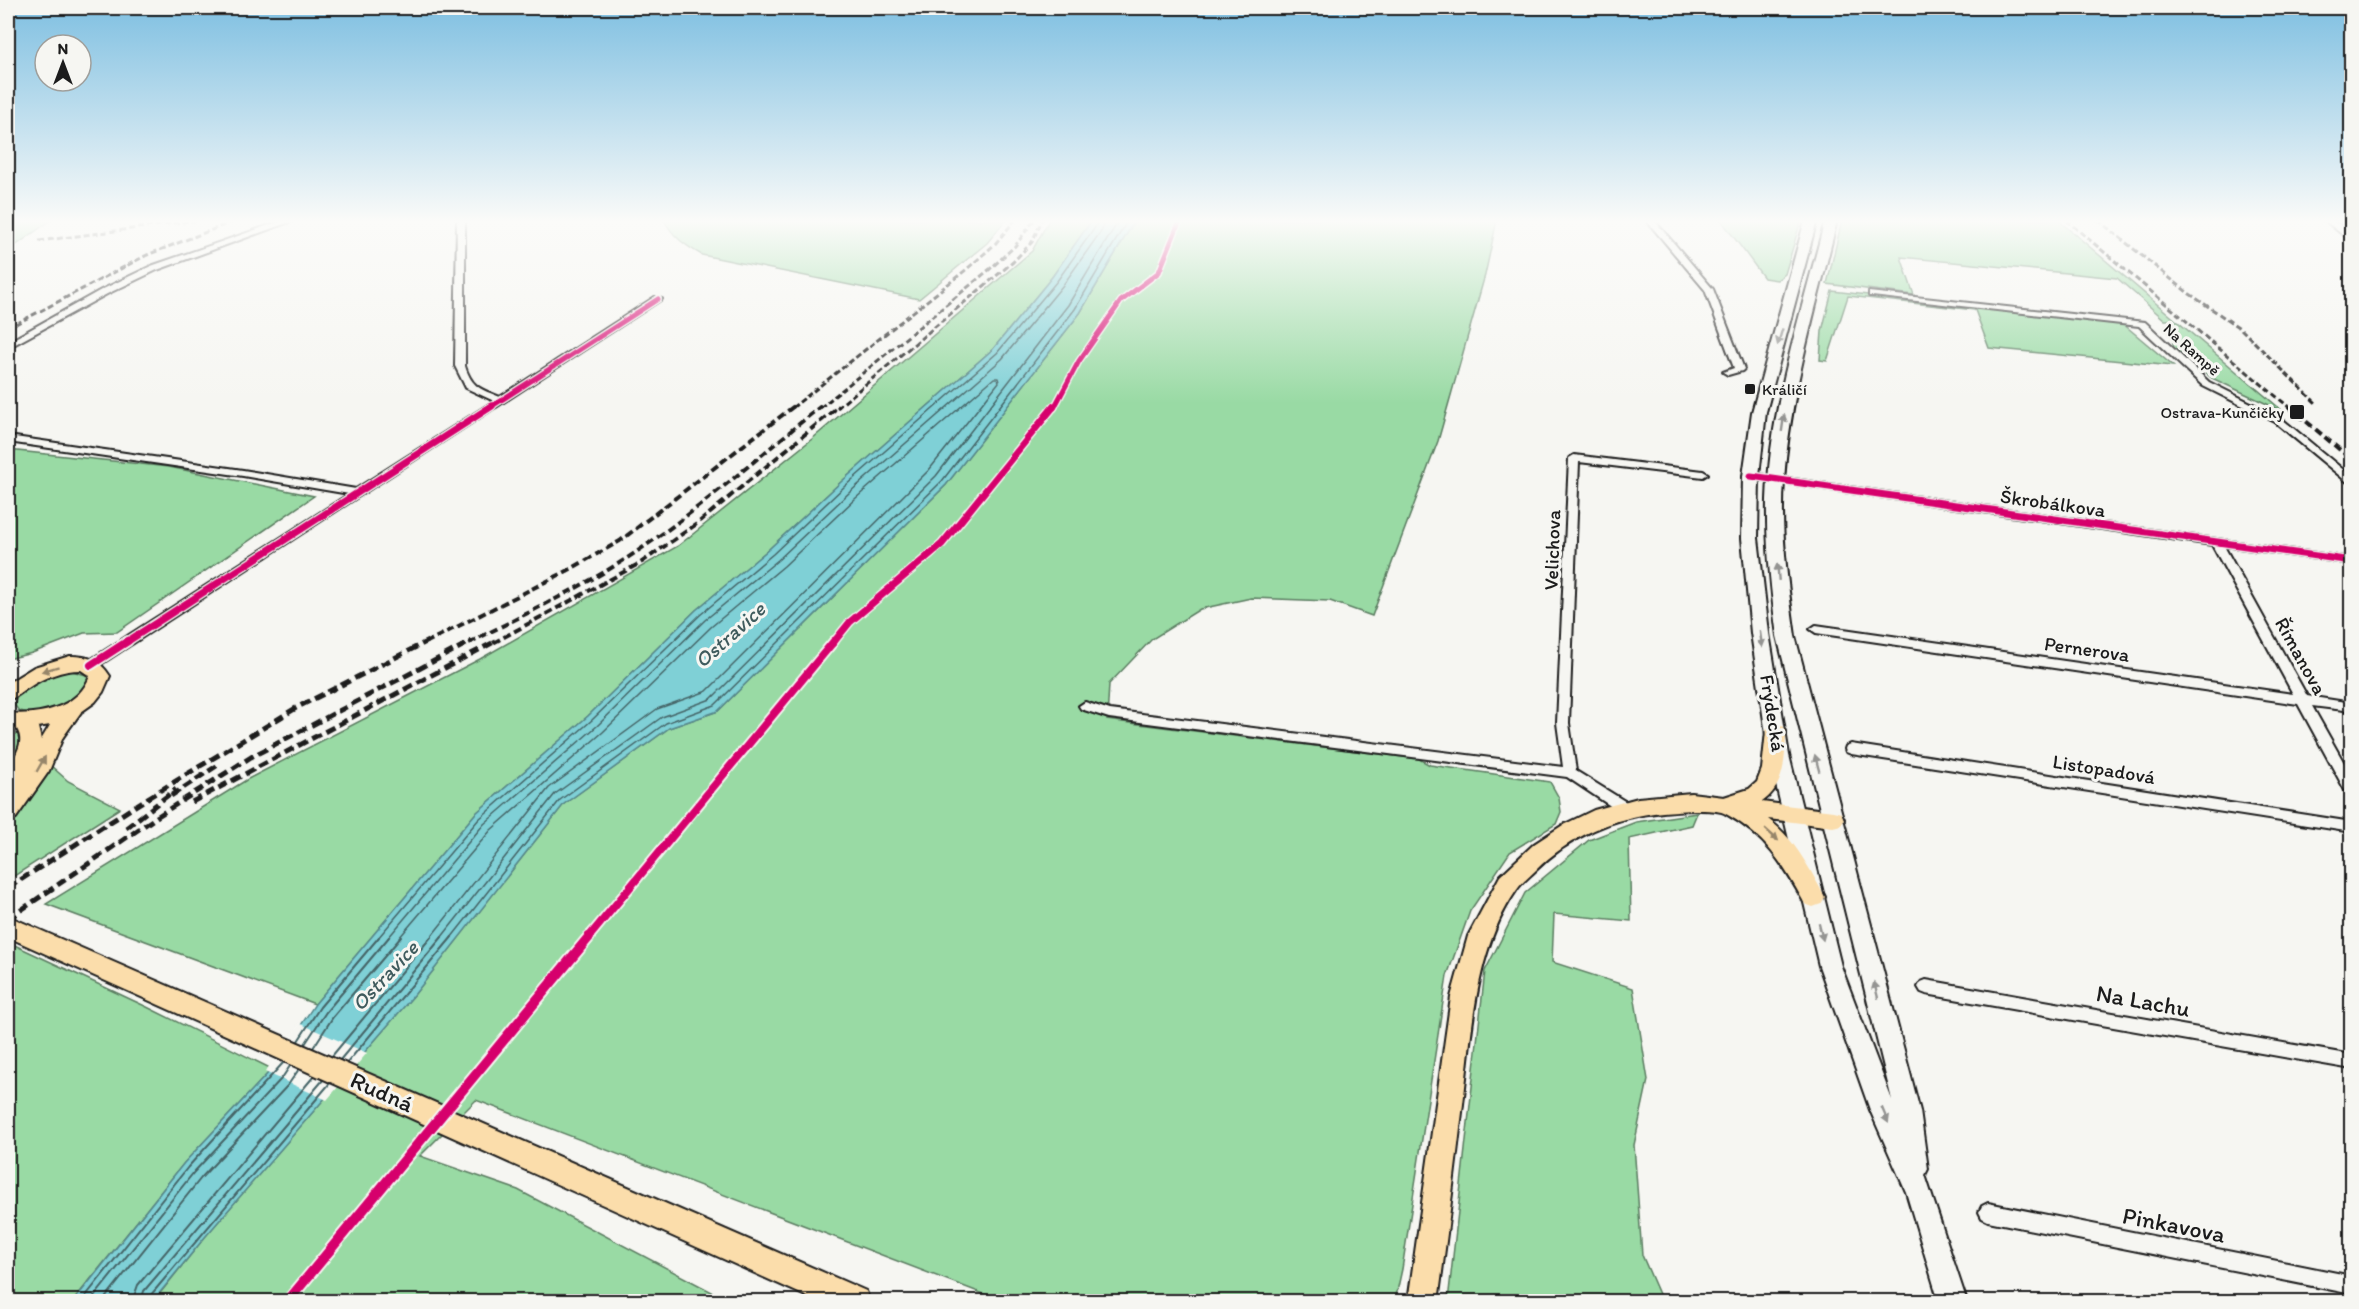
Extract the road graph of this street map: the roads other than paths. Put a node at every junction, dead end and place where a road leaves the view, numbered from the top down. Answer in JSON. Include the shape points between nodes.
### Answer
{"nodes":[{"id":1,"x":127,"y":281,"type":"edge"},
{"id":2,"x":461,"y":281,"type":"edge"},
{"id":3,"x":1702,"y":281,"type":"edge"},
{"id":4,"x":1795,"y":281,"type":"edge"},
{"id":5,"x":1816,"y":281,"type":"edge"},
{"id":6,"x":1872,"y":294,"type":"dead end"},
{"id":7,"x":658,"y":299,"type":"dead end"},
{"id":8,"x":8,"y":345,"type":"edge"},
{"id":9,"x":1728,"y":372,"type":"dead end"},
{"id":10,"x":501,"y":400,"type":"junction"},
{"id":11,"x":8,"y":439,"type":"edge"},
{"id":12,"x":1703,"y":474,"type":"dead end"},
{"id":13,"x":1751,"y":476,"type":"junction"},
{"id":14,"x":1776,"y":481,"type":"junction"},
{"id":15,"x":2352,"y":483,"type":"edge"},
{"id":16,"x":356,"y":492,"type":"junction"},
{"id":17,"x":2216,"y":542,"type":"junction"},
{"id":18,"x":2352,"y":561,"type":"edge"},
{"id":19,"x":1816,"y":629,"type":"dead end"},
{"id":20,"x":91,"y":665,"type":"junction"},
{"id":21,"x":8,"y":691,"type":"edge"},
{"id":22,"x":2303,"y":700,"type":"junction"},
{"id":23,"x":76,"y":706,"type":"junction"},
{"id":24,"x":1085,"y":706,"type":"dead end"},
{"id":25,"x":2352,"y":707,"type":"edge"},
{"id":26,"x":15,"y":721,"type":"edge"},
{"id":27,"x":1776,"y":731,"type":"junction"},
{"id":28,"x":1851,"y":749,"type":"dead end"},
{"id":29,"x":1570,"y":773,"type":"junction"},
{"id":30,"x":8,"y":788,"type":"edge"},
{"id":31,"x":2352,"y":790,"type":"edge"},
{"id":32,"x":1722,"y":805,"type":"junction"},
{"id":33,"x":1626,"y":809,"type":"junction"},
{"id":34,"x":8,"y":812,"type":"edge"},
{"id":35,"x":1792,"y":813,"type":"junction"},
{"id":36,"x":1833,"y":819,"type":"junction"},
{"id":37,"x":2352,"y":827,"type":"edge"},
{"id":38,"x":1813,"y":897,"type":"junction"},
{"id":39,"x":8,"y":926,"type":"edge"},
{"id":40,"x":1926,"y":987,"type":"dead end"},
{"id":41,"x":2352,"y":1062,"type":"edge"},
{"id":42,"x":1919,"y":1191,"type":"junction"},
{"id":43,"x":1988,"y":1212,"type":"dead end"},
{"id":44,"x":2352,"y":1285,"type":"edge"},
{"id":45,"x":855,"y":1302,"type":"edge"},
{"id":46,"x":1423,"y":1302,"type":"edge"},
{"id":47,"x":1953,"y":1302,"type":"edge"}],
"edges":[{"from":1,"to":8,"type":"street"},
{"from":2,"to":10,"type":"street","via":[[460,366],[464,380]]},
{"from":3,"to":9,"type":"street","via":[[1709,289],[1739,369]]},
{"from":4,"to":13,"type":"main road","name":"Frýdecká","one_way":true,"via":[[1760,412]]},
{"from":14,"to":5,"type":"main road","name":"Frýdecká","one_way":true,"via":[[1784,416]]},
{"from":6,"to":15,"type":"street","name":"Na Rampě","via":[[2142,324],[2206,384],[2278,420]]},
{"from":7,"to":10,"type":"street"},
{"from":10,"to":16,"type":"street"},
{"from":11,"to":16,"type":"street"},
{"from":12,"to":29,"type":"street","name":"Velichova","via":[[1574,458],[1563,723]]},
{"from":13,"to":14,"type":"street","name":"Škrobálkova"},
{"from":13,"to":27,"type":"main road","name":"Frýdecká","one_way":true,"via":[[1754,585]]},
{"from":14,"to":17,"type":"street","name":"Škrobálkova"},
{"from":36,"to":14,"type":"main road","name":"Frýdecká","one_way":true,"via":[[1786,636],[1776,544]]},
{"from":16,"to":20,"type":"street"},
{"from":17,"to":18,"type":"street","name":"Škrobálkova"},
{"from":17,"to":22,"type":"street","name":"Římanova"},
{"from":19,"to":22,"type":"street","name":"Pernerova"},
{"from":20,"to":21,"type":"main road","one_way":true,"via":[[55,667],[30,676]]},
{"from":20,"to":23,"type":"main road","via":[[100,673],[99,684]]},
{"from":22,"to":25,"type":"street","name":"Pernerova"},
{"from":22,"to":31,"type":"street","name":"Římanova"},
{"from":23,"to":26,"type":"main road","via":[[50,718]]},
{"from":34,"to":23,"type":"main road","one_way":true,"via":[[41,765],[63,719]]},
{"from":24,"to":29,"type":"street","via":[[1109,714]]},
{"from":26,"to":30,"type":"main road","via":[[30,728],[32,738]]},
{"from":27,"to":32,"type":"main road","via":[[1773,775],[1765,790],[1743,802]]},
{"from":27,"to":35,"type":"main road","name":"Frýdecká"},
{"from":28,"to":37,"type":"street","name":"Listopadová"},
{"from":29,"to":33,"type":"street"},
{"from":32,"to":33,"type":"main road","via":[[1677,801]]},
{"from":32,"to":35,"type":"main road"},
{"from":32,"to":38,"type":"main road","one_way":true,"via":[[1777,837]]},
{"from":33,"to":46,"type":"main road","via":[[1580,826],[1528,862],[1501,893],[1480,936],[1458,1031]]},
{"from":35,"to":36,"type":"main road"},
{"from":35,"to":38,"type":"main road","name":"Frýdecká"},
{"from":42,"to":36,"type":"main road","name":"Frýdecká","one_way":true,"via":[[1907,1112]]},
{"from":38,"to":42,"type":"main road","name":"Frýdecká","one_way":true,"via":[[1830,966],[1882,1110]]},
{"from":39,"to":45,"type":"main road","name":"Rudná"},
{"from":40,"to":41,"type":"street","name":"Na Lachu"},
{"from":42,"to":47,"type":"main road","name":"Frýdecká"},
{"from":43,"to":44,"type":"street","name":"Pinkavova"}]}
